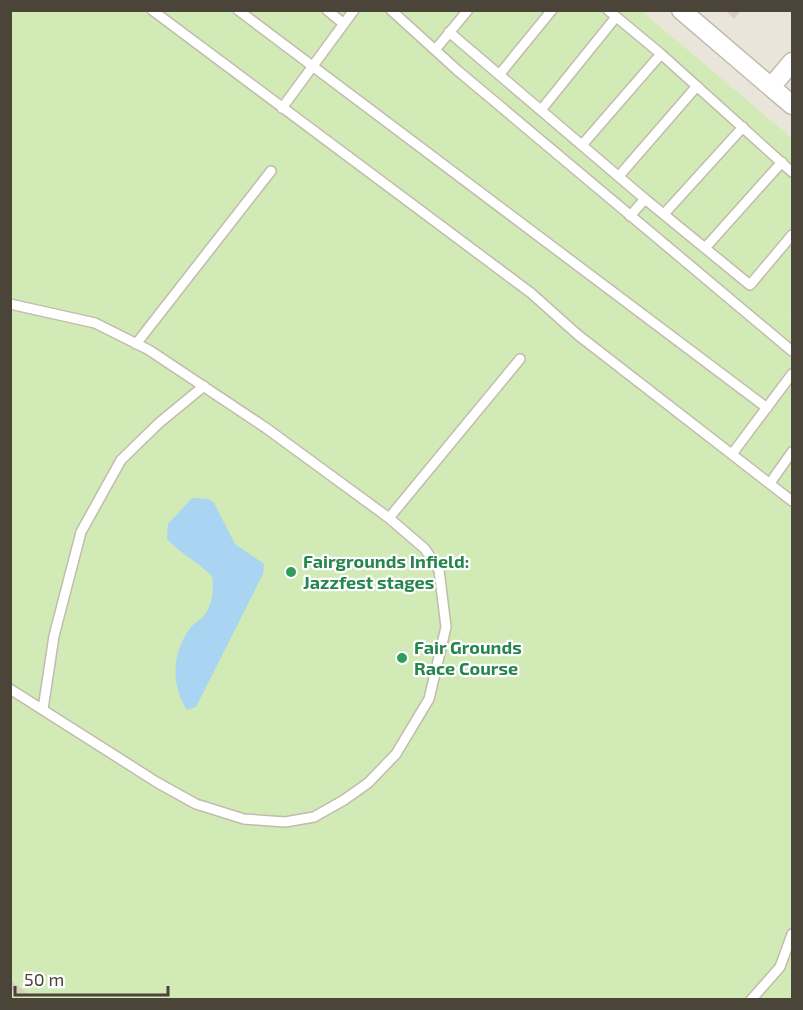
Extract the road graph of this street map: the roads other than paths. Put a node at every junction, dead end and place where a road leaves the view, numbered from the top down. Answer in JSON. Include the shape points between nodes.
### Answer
{"nodes":[{"id":1,"x":152,"y":10,"type":"edge"},
{"id":2,"x":238,"y":10,"type":"edge"},
{"id":3,"x":327,"y":10,"type":"edge"},
{"id":4,"x":354,"y":10,"type":"edge"},
{"id":5,"x":391,"y":10,"type":"edge"},
{"id":6,"x":468,"y":10,"type":"edge"},
{"id":7,"x":552,"y":10,"type":"edge"},
{"id":8,"x":608,"y":10,"type":"edge"},
{"id":9,"x":681,"y":10,"type":"edge"},
{"id":10,"x":616,"y":17,"type":"junction"},
{"id":11,"x":344,"y":24,"type":"junction"},
{"id":12,"x":449,"y":32,"type":"junction"},
{"id":13,"x":435,"y":50,"type":"junction"},
{"id":14,"x":662,"y":54,"type":"junction"},
{"id":15,"x":792,"y":62,"type":"edge"},
{"id":16,"x":312,"y":67,"type":"junction"},
{"id":17,"x":499,"y":75,"type":"junction"},
{"id":18,"x":697,"y":86,"type":"junction"},
{"id":19,"x":771,"y":87,"type":"junction"},
{"id":20,"x":792,"y":105,"type":"edge"},
{"id":21,"x":282,"y":108,"type":"junction"},
{"id":22,"x":541,"y":110,"type":"junction"},
{"id":23,"x":743,"y":127,"type":"junction"},
{"id":24,"x":582,"y":145,"type":"junction"},
{"id":25,"x":782,"y":162,"type":"junction"},
{"id":26,"x":271,"y":171,"type":"dead end"},
{"id":27,"x":792,"y":172,"type":"edge"},
{"id":28,"x":619,"y":176,"type":"junction"},
{"id":29,"x":645,"y":199,"type":"junction"},
{"id":30,"x":664,"y":214,"type":"junction"},
{"id":31,"x":630,"y":216,"type":"junction"},
{"id":32,"x":792,"y":235,"type":"edge"},
{"id":33,"x":705,"y":248,"type":"junction"},
{"id":34,"x":10,"y":304,"type":"edge"},
{"id":35,"x":136,"y":344,"type":"junction"},
{"id":36,"x":792,"y":351,"type":"edge"},
{"id":37,"x":520,"y":359,"type":"dead end"},
{"id":38,"x":792,"y":374,"type":"edge"},
{"id":39,"x":204,"y":386,"type":"junction"},
{"id":40,"x":767,"y":408,"type":"junction"},
{"id":41,"x":792,"y":452,"type":"edge"},
{"id":42,"x":732,"y":454,"type":"junction"},
{"id":43,"x":770,"y":483,"type":"junction"},
{"id":44,"x":792,"y":501,"type":"edge"},
{"id":45,"x":389,"y":518,"type":"junction"},
{"id":46,"x":10,"y":689,"type":"edge"},
{"id":47,"x":43,"y":709,"type":"junction"},
{"id":48,"x":792,"y":934,"type":"edge"},
{"id":49,"x":751,"y":999,"type":"edge"}],
"edges":[{"from":1,"to":21,"type":"lane"},
{"from":2,"to":16,"type":"lane"},
{"from":3,"to":11,"type":"lane"},
{"from":4,"to":11,"type":"lane"},
{"from":5,"to":13,"type":"lane"},
{"from":6,"to":12,"type":"lane"},
{"from":7,"to":17,"type":"lane"},
{"from":8,"to":10,"type":"lane"},
{"from":9,"to":19,"type":"street"},
{"from":10,"to":14,"type":"lane"},
{"from":10,"to":22,"type":"lane"},
{"from":11,"to":16,"type":"lane"},
{"from":12,"to":13,"type":"lane"},
{"from":12,"to":17,"type":"lane"},
{"from":13,"to":31,"type":"lane"},
{"from":14,"to":18,"type":"lane"},
{"from":14,"to":24,"type":"lane"},
{"from":15,"to":19,"type":"street"},
{"from":16,"to":21,"type":"lane"},
{"from":16,"to":40,"type":"lane"},
{"from":17,"to":22,"type":"lane"},
{"from":18,"to":23,"type":"lane"},
{"from":18,"to":28,"type":"lane"},
{"from":19,"to":20,"type":"street"},
{"from":21,"to":42,"type":"lane","via":[[531,293],[578,335]]},
{"from":22,"to":24,"type":"lane"},
{"from":23,"to":25,"type":"lane"},
{"from":23,"to":30,"type":"lane"},
{"from":24,"to":28,"type":"lane"},
{"from":25,"to":27,"type":"lane"},
{"from":25,"to":33,"type":"lane"},
{"from":26,"to":35,"type":"lane"},
{"from":28,"to":29,"type":"lane"},
{"from":29,"to":30,"type":"lane"},
{"from":29,"to":31,"type":"lane"},
{"from":30,"to":33,"type":"lane"},
{"from":31,"to":36,"type":"lane"},
{"from":32,"to":33,"type":"lane","via":[[750,285]]},
{"from":34,"to":35,"type":"lane","via":[[95,323]]},
{"from":35,"to":39,"type":"lane"},
{"from":37,"to":45,"type":"lane"},
{"from":38,"to":40,"type":"lane"},
{"from":39,"to":45,"type":"lane"},
{"from":39,"to":47,"type":"lane","via":[[121,460],[81,532],[54,636]]},
{"from":40,"to":42,"type":"lane"},
{"from":41,"to":43,"type":"lane"},
{"from":42,"to":43,"type":"lane"},
{"from":43,"to":44,"type":"lane"},
{"from":45,"to":47,"type":"lane","via":[[425,549],[439,570],[446,627],[429,699],[396,754],[368,783],[314,818],[285,822],[244,819],[196,804]]},
{"from":46,"to":47,"type":"lane"},
{"from":48,"to":49,"type":"lane","via":[[780,967]]}]}
